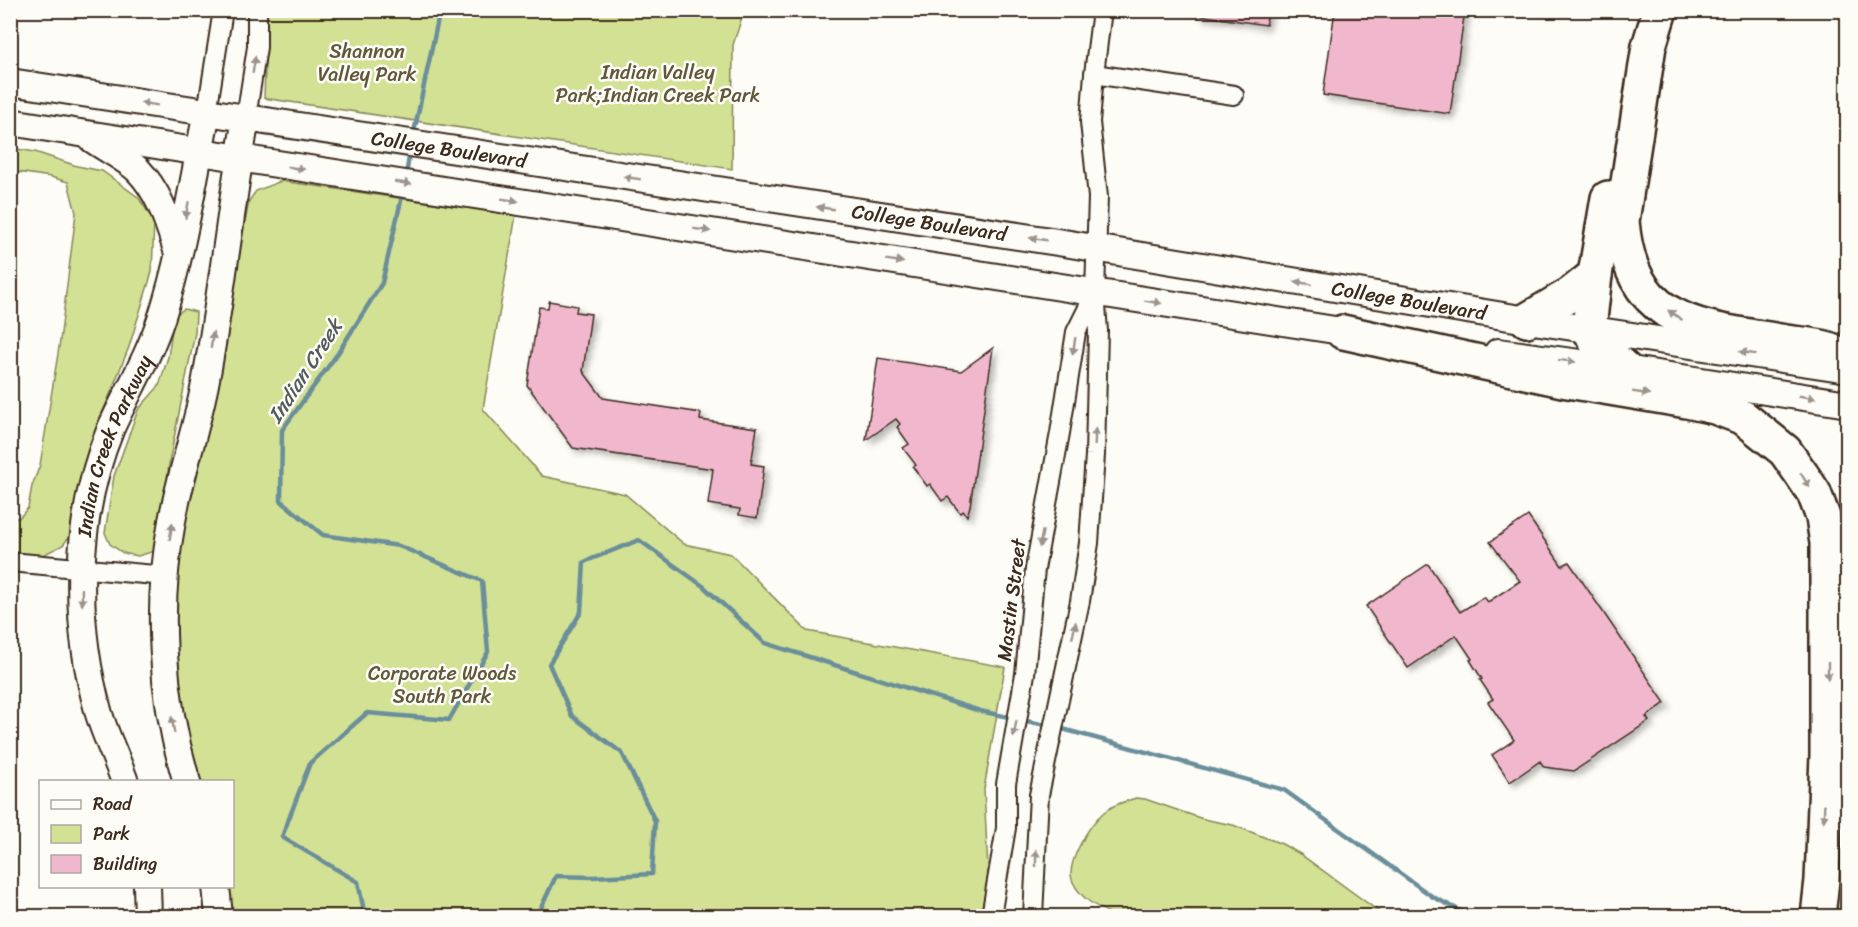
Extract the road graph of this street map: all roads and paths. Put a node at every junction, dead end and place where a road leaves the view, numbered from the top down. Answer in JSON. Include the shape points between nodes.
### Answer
{"nodes":[{"id":1,"x":223,"y":10,"type":"edge"},
{"id":2,"x":257,"y":10,"type":"edge"},
{"id":3,"x":1102,"y":10,"type":"edge"},
{"id":4,"x":1641,"y":10,"type":"edge"},
{"id":5,"x":1660,"y":10,"type":"edge"},
{"id":6,"x":1094,"y":74,"type":"junction"},
{"id":7,"x":10,"y":82,"type":"edge"},
{"id":8,"x":1234,"y":95,"type":"dead end"},
{"id":9,"x":207,"y":112,"type":"junction"},
{"id":10,"x":246,"y":118,"type":"junction"},
{"id":11,"x":10,"y":122,"type":"edge"},
{"id":12,"x":84,"y":134,"type":"junction"},
{"id":13,"x":199,"y":153,"type":"junction"},
{"id":14,"x":239,"y":159,"type":"junction"},
{"id":15,"x":1096,"y":248,"type":"junction"},
{"id":16,"x":178,"y":255,"type":"junction"},
{"id":17,"x":1595,"y":275,"type":"junction"},
{"id":18,"x":1095,"y":293,"type":"junction"},
{"id":19,"x":1527,"y":320,"type":"junction"},
{"id":20,"x":1589,"y":328,"type":"junction"},
{"id":21,"x":1343,"y":332,"type":"junction"},
{"id":22,"x":1848,"y":367,"type":"edge"},
{"id":23,"x":1625,"y":369,"type":"junction"},
{"id":24,"x":1848,"y":404,"type":"edge"},
{"id":25,"x":10,"y":562,"type":"edge"},
{"id":26,"x":81,"y":569,"type":"junction"},
{"id":27,"x":165,"y":576,"type":"junction"},
{"id":28,"x":124,"y":780,"type":"edge"},
{"id":29,"x":186,"y":780,"type":"edge"},
{"id":30,"x":1848,"y":847,"type":"edge"},
{"id":31,"x":147,"y":888,"type":"edge"},
{"id":32,"x":216,"y":888,"type":"edge"},
{"id":33,"x":148,"y":916,"type":"edge"},
{"id":34,"x":219,"y":916,"type":"edge"},
{"id":35,"x":991,"y":916,"type":"edge"},
{"id":36,"x":1033,"y":916,"type":"edge"},
{"id":37,"x":1818,"y":916,"type":"edge"},
{"id":38,"x":1824,"y":916,"type":"edge"}],
"edges":[{"from":1,"to":9,"type":"street"},
{"from":10,"to":2,"type":"street","one_way":true,"via":[[257,47]]},
{"from":3,"to":6,"type":"street","name":"Mastin Street"},
{"from":4,"to":17,"type":"highway"},
{"from":22,"to":5,"type":"highway","one_way":true,"via":[[1832,350],[1683,321],[1650,298],[1637,280],[1626,254],[1622,220],[1649,46]]},
{"from":6,"to":8,"type":"street"},
{"from":6,"to":15,"type":"street","name":"Mastin Street","via":[[1090,122],[1098,196]]},
{"from":9,"to":7,"type":"main road","name":"College Boulevard","one_way":true},
{"from":9,"to":10,"type":"main road","name":"College Boulevard"},
{"from":9,"to":13,"type":"main road","name":"Indian Creek Parkway"},
{"from":10,"to":14,"type":"main road"},
{"from":15,"to":10,"type":"main road","name":"College Boulevard","one_way":true},
{"from":11,"to":12,"type":"main road","name":"College Boulevard"},
{"from":12,"to":13,"type":"main road","name":"College Boulevard"},
{"from":12,"to":16,"type":"main road","via":[[136,169],[148,182],[163,208]]},
{"from":13,"to":14,"type":"main road","name":"College Boulevard"},
{"from":13,"to":16,"type":"main road","name":"Indian Creek Parkway","one_way":true},
{"from":14,"to":18,"type":"main road","name":"College Boulevard","one_way":true},
{"from":27,"to":14,"type":"main road","one_way":true,"via":[[176,504],[206,378]]},
{"from":15,"to":18,"type":"street","name":"Mastin Street"},
{"from":19,"to":15,"type":"main road","name":"College Boulevard","one_way":true},
{"from":16,"to":26,"type":"main road","name":"Indian Creek Parkway","via":[[149,350],[102,453],[88,509]]},
{"from":17,"to":19,"type":"highway"},
{"from":17,"to":20,"type":"highway"},
{"from":18,"to":21,"type":"main road","name":"College Boulevard","one_way":true},
{"from":18,"to":35,"type":"street","name":"Mastin Street","one_way":true,"via":[[1076,332],[1035,569],[1025,674],[1006,784],[1006,828]]},
{"from":36,"to":18,"type":"street","name":"Mastin Street","one_way":true,"via":[[1037,820],[1089,543],[1098,354]]},
{"from":19,"to":20,"type":"main road","name":"College Boulevard"},
{"from":22,"to":20,"type":"main road","name":"College Boulevard","one_way":true},
{"from":20,"to":23,"type":"highway","via":[[1596,342]]},
{"from":21,"to":23,"type":"main road","name":"College Boulevard","one_way":true},
{"from":21,"to":37,"type":"highway","one_way":true,"via":[[1562,380],[1715,407],[1744,418],[1785,451],[1814,493],[1827,543],[1827,755]]},
{"from":23,"to":24,"type":"main road","name":"College Boulevard","one_way":true},
{"from":25,"to":26,"type":"street"},
{"from":26,"to":27,"type":"street"},
{"from":26,"to":28,"type":"main road","name":"Indian Creek Parkway","one_way":true,"via":[[82,621],[92,686]]},
{"from":29,"to":27,"type":"main road","one_way":true,"via":[[166,677]]},
{"from":30,"to":38,"type":"highway"},
{"from":31,"to":33,"type":"main road"},
{"from":32,"to":34,"type":"main road"}]}
